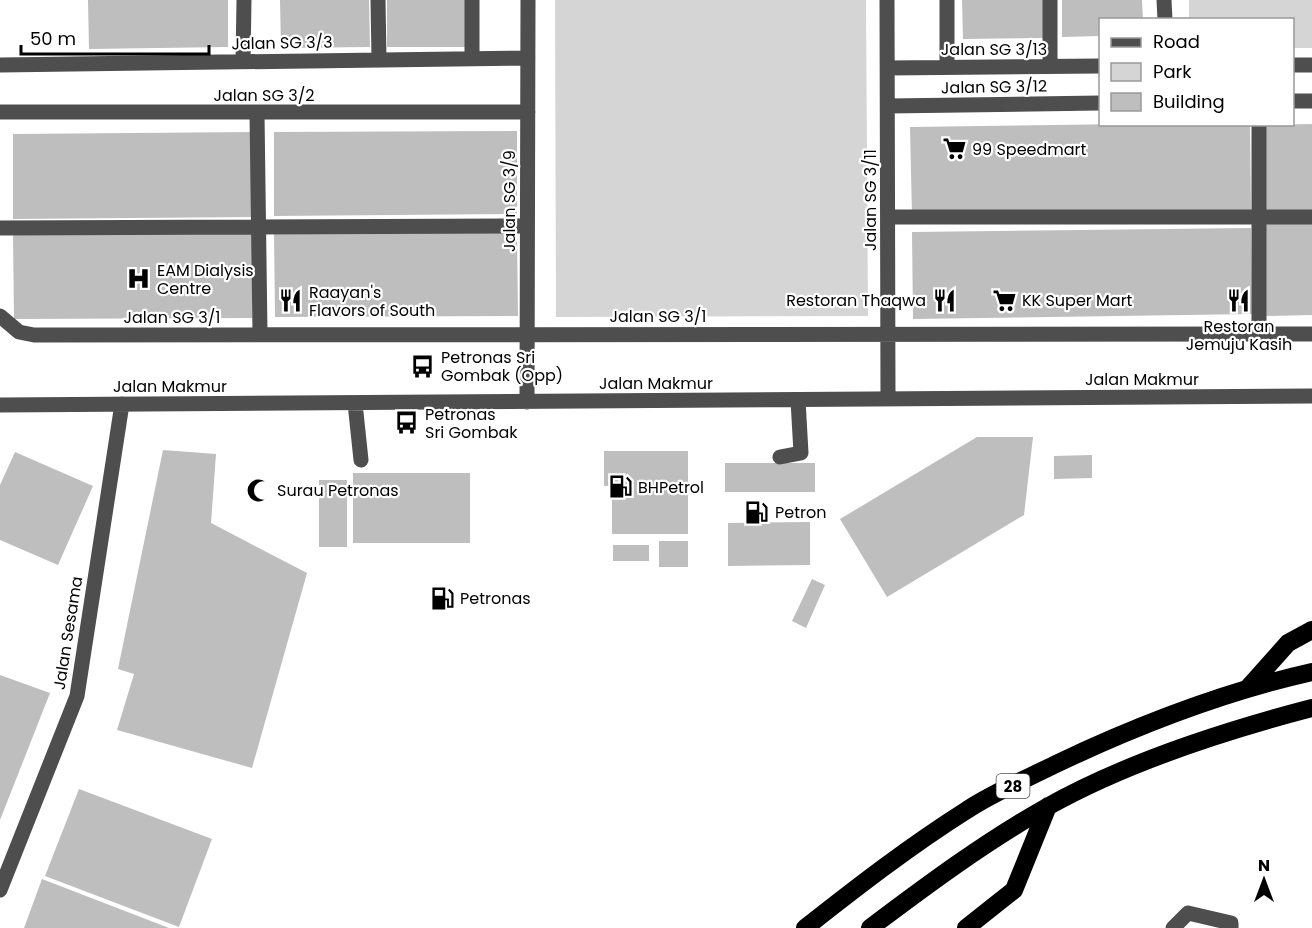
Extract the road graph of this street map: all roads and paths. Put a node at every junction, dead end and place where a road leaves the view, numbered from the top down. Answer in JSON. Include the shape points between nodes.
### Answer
{"nodes":[{"id":1,"x":243,"y":0,"type":"edge"},
{"id":2,"x":378,"y":0,"type":"edge"},
{"id":3,"x":472,"y":0,"type":"edge"},
{"id":4,"x":528,"y":0,"type":"edge"},
{"id":5,"x":887,"y":0,"type":"edge"},
{"id":6,"x":947,"y":0,"type":"edge"},
{"id":7,"x":1050,"y":0,"type":"edge"},
{"id":8,"x":1164,"y":0,"type":"edge"},
{"id":9,"x":1165,"y":18,"type":"edge"},
{"id":10,"x":472,"y":58,"type":"junction"},
{"id":11,"x":528,"y":58,"type":"junction"},
{"id":12,"x":379,"y":59,"type":"junction"},
{"id":13,"x":243,"y":61,"type":"junction"},
{"id":14,"x":0,"y":65,"type":"edge"},
{"id":15,"x":1294,"y":65,"type":"edge"},
{"id":16,"x":1312,"y":65,"type":"edge"},
{"id":17,"x":1050,"y":66,"type":"junction"},
{"id":18,"x":1099,"y":66,"type":"edge"},
{"id":19,"x":947,"y":67,"type":"junction"},
{"id":20,"x":888,"y":68,"type":"junction"},
{"id":21,"x":1312,"y":101,"type":"edge"},
{"id":22,"x":1294,"y":102,"type":"edge"},
{"id":23,"x":1099,"y":104,"type":"edge"},
{"id":24,"x":888,"y":106,"type":"junction"},
{"id":25,"x":0,"y":112,"type":"edge"},
{"id":26,"x":528,"y":112,"type":"junction"},
{"id":27,"x":257,"y":113,"type":"junction"},
{"id":28,"x":1259,"y":126,"type":"edge"},
{"id":29,"x":888,"y":217,"type":"junction"},
{"id":30,"x":1312,"y":217,"type":"edge"},
{"id":31,"x":1259,"y":218,"type":"junction"},
{"id":32,"x":259,"y":226,"type":"junction"},
{"id":33,"x":527,"y":226,"type":"junction"},
{"id":34,"x":0,"y":228,"type":"edge"},
{"id":35,"x":4,"y":320,"type":"edge"},
{"id":36,"x":260,"y":334,"type":"junction"},
{"id":37,"x":527,"y":334,"type":"junction"},
{"id":38,"x":888,"y":334,"type":"junction"},
{"id":39,"x":1259,"y":334,"type":"junction"},
{"id":40,"x":1312,"y":334,"type":"edge"},
{"id":41,"x":1312,"y":396,"type":"edge"},
{"id":42,"x":888,"y":399,"type":"junction"},
{"id":43,"x":798,"y":400,"type":"junction"},
{"id":44,"x":527,"y":402,"type":"junction"},
{"id":45,"x":355,"y":403,"type":"junction"},
{"id":46,"x":122,"y":404,"type":"junction"},
{"id":47,"x":0,"y":405,"type":"edge"},
{"id":48,"x":780,"y":457,"type":"dead end"},
{"id":49,"x":361,"y":460,"type":"dead end"},
{"id":50,"x":1312,"y":630,"type":"edge"},
{"id":51,"x":1312,"y":672,"type":"edge"},
{"id":52,"x":1246,"y":689,"type":"junction"},
{"id":53,"x":1312,"y":708,"type":"edge"},
{"id":54,"x":1048,"y":806,"type":"junction"},
{"id":55,"x":0,"y":890,"type":"edge"},
{"id":56,"x":805,"y":928,"type":"edge"},
{"id":57,"x":870,"y":928,"type":"edge"},
{"id":58,"x":966,"y":928,"type":"edge"},
{"id":59,"x":1173,"y":928,"type":"edge"},
{"id":60,"x":1231,"y":928,"type":"edge"}],
"edges":[{"from":1,"to":13,"type":"street"},
{"from":2,"to":12,"type":"street"},
{"from":3,"to":10,"type":"street"},
{"from":4,"to":11,"type":"street","name":"Jalan SG 3/9"},
{"from":5,"to":20,"type":"street","name":"Jalan SG 3/11"},
{"from":6,"to":19,"type":"street"},
{"from":7,"to":17,"type":"street"},
{"from":8,"to":9,"type":"street"},
{"from":10,"to":11,"type":"street","name":"Jalan SG 3/3"},
{"from":10,"to":12,"type":"street","name":"Jalan SG 3/3"},
{"from":11,"to":26,"type":"street","name":"Jalan SG 3/9"},
{"from":12,"to":13,"type":"street","name":"Jalan SG 3/3"},
{"from":13,"to":14,"type":"street","name":"Jalan SG 3/3"},
{"from":15,"to":16,"type":"street"},
{"from":17,"to":18,"type":"street","name":"Jalan SG 3/13"},
{"from":17,"to":19,"type":"street","name":"Jalan SG 3/13"},
{"from":19,"to":20,"type":"street","name":"Jalan SG 3/13"},
{"from":20,"to":24,"type":"street","name":"Jalan SG 3/11"},
{"from":21,"to":22,"type":"street"},
{"from":23,"to":24,"type":"street","name":"Jalan SG 3/12"},
{"from":24,"to":29,"type":"street","name":"Jalan SG 3/11"},
{"from":25,"to":27,"type":"street","name":"Jalan SG 3/2"},
{"from":26,"to":27,"type":"street","name":"Jalan SG 3/2"},
{"from":26,"to":33,"type":"street","name":"Jalan SG 3/9"},
{"from":27,"to":32,"type":"street"},
{"from":28,"to":31,"type":"street"},
{"from":29,"to":31,"type":"street"},
{"from":29,"to":38,"type":"street","name":"Jalan SG 3/11"},
{"from":30,"to":31,"type":"street"},
{"from":31,"to":39,"type":"street"},
{"from":32,"to":33,"type":"street"},
{"from":32,"to":34,"type":"street"},
{"from":32,"to":36,"type":"street"},
{"from":33,"to":37,"type":"street","name":"Jalan SG 3/9"},
{"from":35,"to":36,"type":"street","name":"Jalan SG 3/1","via":[[19,332],[34,335]]},
{"from":36,"to":37,"type":"street","name":"Jalan SG 3/1"},
{"from":37,"to":38,"type":"street","name":"Jalan SG 3/1"},
{"from":37,"to":44,"type":"street","name":"Jalan SG 3/9"},
{"from":38,"to":39,"type":"street","name":"Jalan SG 3/1"},
{"from":38,"to":42,"type":"street","name":"Jalan SG 3/11"},
{"from":39,"to":40,"type":"street","name":"Jalan SG 3/1"},
{"from":41,"to":42,"type":"street","name":"Jalan Makmur"},
{"from":42,"to":43,"type":"street","name":"Jalan Makmur"},
{"from":43,"to":44,"type":"street","name":"Jalan Makmur"},
{"from":43,"to":48,"type":"street","via":[[801,453]]},
{"from":44,"to":45,"type":"street","name":"Jalan Makmur"},
{"from":45,"to":46,"type":"street","name":"Jalan Makmur"},
{"from":45,"to":49,"type":"street"},
{"from":46,"to":47,"type":"street","name":"Jalan Makmur"},
{"from":46,"to":55,"type":"street","name":"Jalan Sesama","via":[[77,696]]},
{"from":50,"to":52,"type":"highway","via":[[1288,643]]},
{"from":51,"to":52,"type":"highway","number":"28"},
{"from":52,"to":56,"type":"highway","number":"28","via":[[1122,733],[969,809],[887,864]]},
{"from":53,"to":54,"type":"highway","number":"28","via":[[1181,748]]},
{"from":54,"to":57,"type":"highway","number":"28","via":[[928,884]]},
{"from":54,"to":58,"type":"highway","via":[[1014,890]]},
{"from":59,"to":60,"type":"street","via":[[1188,913],[1231,923]]}]}
